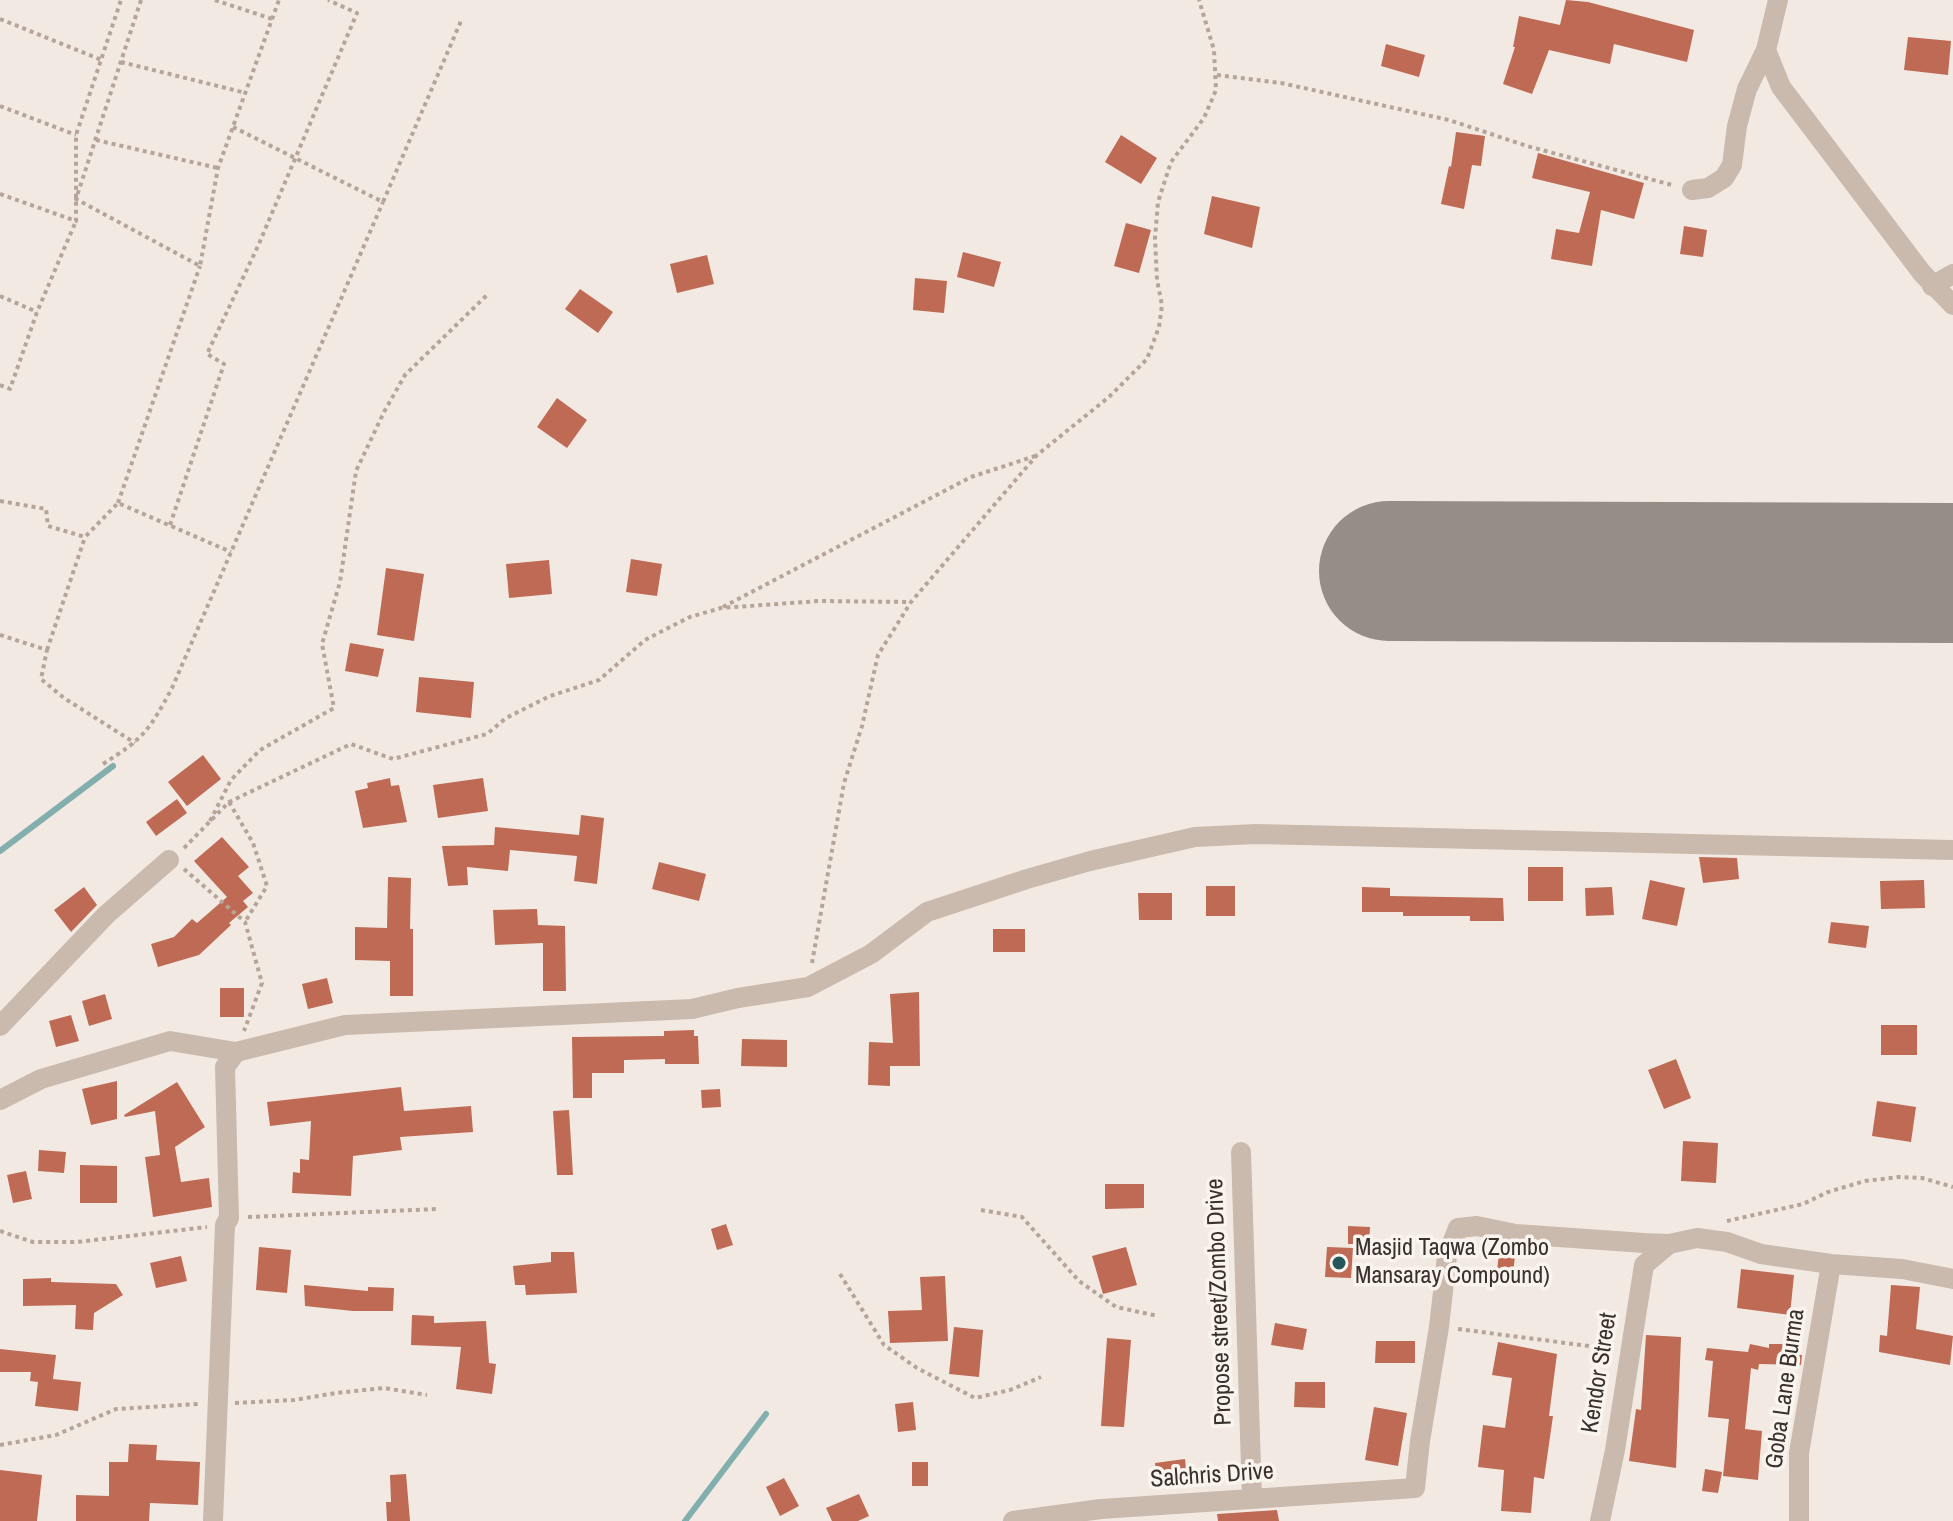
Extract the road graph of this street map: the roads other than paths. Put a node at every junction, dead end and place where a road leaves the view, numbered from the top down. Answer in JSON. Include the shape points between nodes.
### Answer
{"nodes":[{"id":1,"x":1778,"y":0,"type":"edge"},
{"id":2,"x":1766,"y":50,"type":"junction"},
{"id":3,"x":1692,"y":190,"type":"road end"},
{"id":4,"x":1953,"y":274,"type":"edge"},
{"id":5,"x":1932,"y":286,"type":"junction"},
{"id":6,"x":1953,"y":305,"type":"edge"},
{"id":7,"x":1953,"y":850,"type":"edge"},
{"id":8,"x":169,"y":860,"type":"road end"},
{"id":9,"x":0,"y":1026,"type":"edge"},
{"id":10,"x":236,"y":1052,"type":"junction"},
{"id":11,"x":0,"y":1100,"type":"edge"},
{"id":12,"x":1241,"y":1152,"type":"dead end"},
{"id":13,"x":1669,"y":1244,"type":"junction"},
{"id":14,"x":1831,"y":1264,"type":"junction"},
{"id":15,"x":1953,"y":1279,"type":"edge"},
{"id":16,"x":1252,"y":1499,"type":"junction"},
{"id":17,"x":213,"y":1521,"type":"edge"},
{"id":18,"x":1013,"y":1521,"type":"edge"},
{"id":19,"x":1600,"y":1521,"type":"edge"},
{"id":20,"x":1799,"y":1521,"type":"edge"}],
"edges":[{"from":1,"to":2,"type":"street"},
{"from":2,"to":3,"type":"street","via":[[1747,89],[1732,165],[1708,188]]},
{"from":2,"to":5,"type":"street","via":[[1781,87]]},
{"from":4,"to":5,"type":"street"},
{"from":5,"to":6,"type":"street"},
{"from":7,"to":10,"type":"street","via":[[1256,834],[1195,837],[1090,861],[927,912],[871,954],[808,987],[692,1009],[345,1025]]},
{"from":8,"to":9,"type":"street","via":[[106,915]]},
{"from":10,"to":11,"type":"street","via":[[170,1041],[41,1079]]},
{"from":10,"to":17,"type":"street","via":[[225,1067],[227,1221]]},
{"from":12,"to":16,"type":"street","name":"Propose street/Zombo Drive"},
{"from":13,"to":14,"type":"street","via":[[1697,1238]]},
{"from":13,"to":16,"type":"street","name":"Salchris Drive","via":[[1458,1228],[1447,1256],[1415,1488]]},
{"from":13,"to":19,"type":"street","name":"Kendor Street","via":[[1644,1265]]},
{"from":14,"to":15,"type":"street"},
{"from":14,"to":20,"type":"street","name":"Goba Lane Burma","via":[[1799,1453]]},
{"from":16,"to":18,"type":"street","name":"Salchris Drive"}]}
